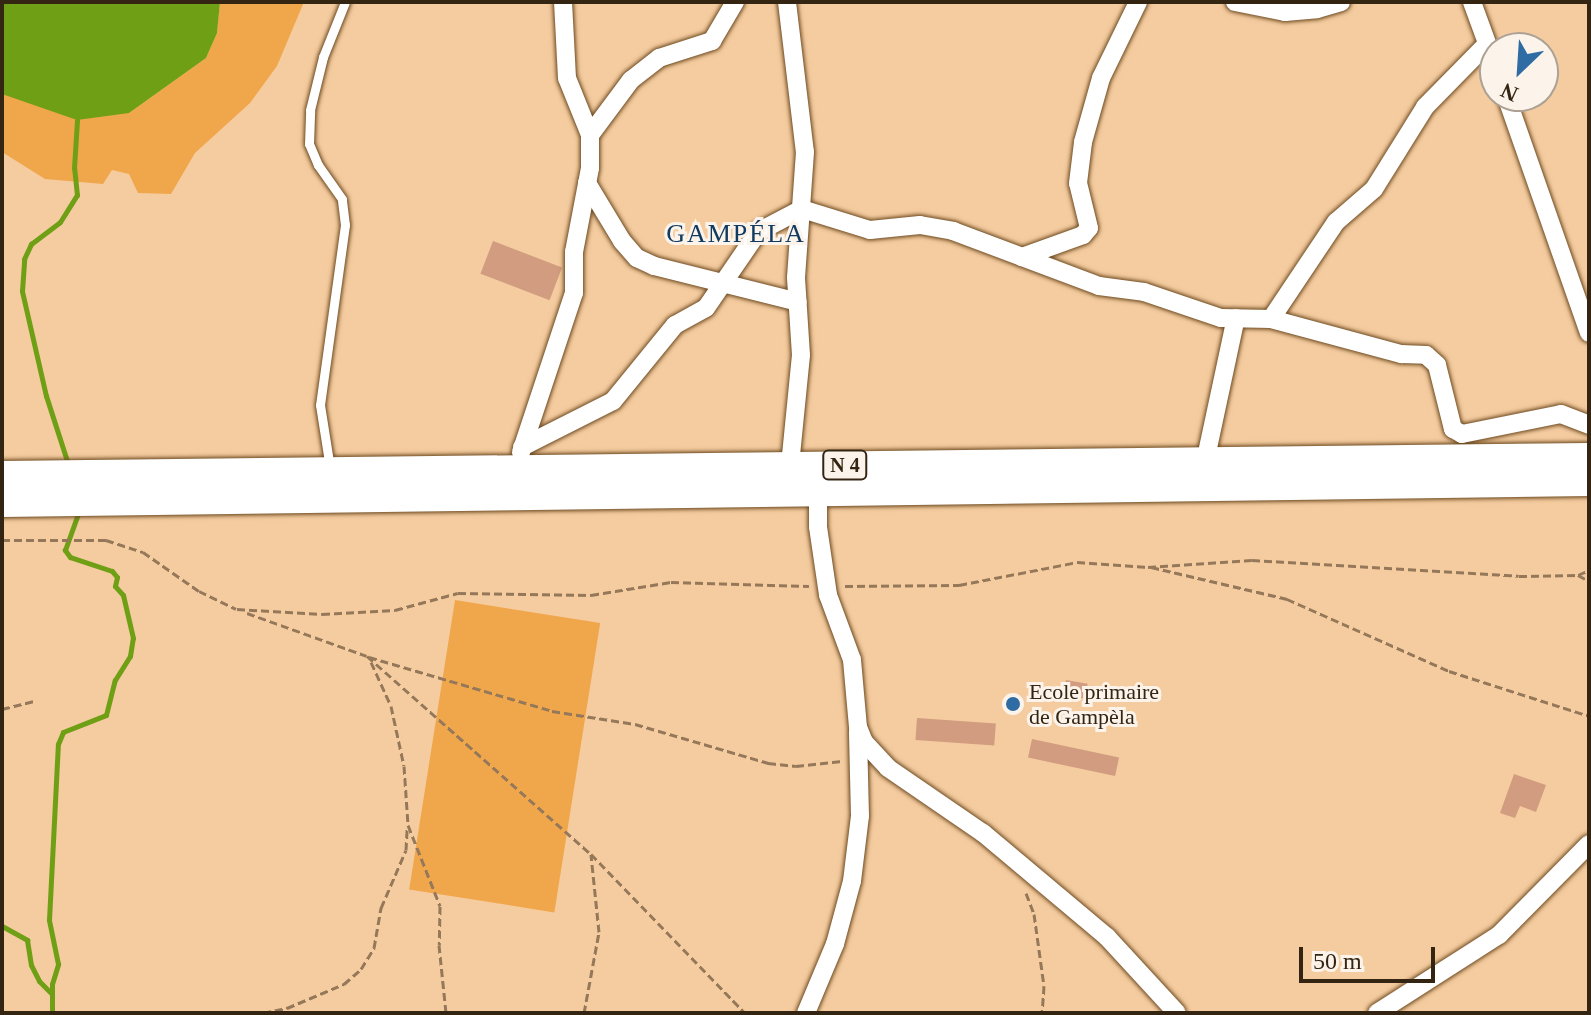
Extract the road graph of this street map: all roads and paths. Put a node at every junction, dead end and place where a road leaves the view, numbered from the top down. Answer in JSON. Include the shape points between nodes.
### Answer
{"nodes":[{"id":1,"x":345,"y":2,"type":"edge"},
{"id":2,"x":563,"y":2,"type":"edge"},
{"id":3,"x":735,"y":2,"type":"edge"},
{"id":4,"x":787,"y":2,"type":"edge"},
{"id":5,"x":1138,"y":2,"type":"edge"},
{"id":6,"x":1235,"y":2,"type":"edge"},
{"id":7,"x":1341,"y":2,"type":"edge"},
{"id":8,"x":1472,"y":2,"type":"edge"},
{"id":9,"x":1483,"y":32,"type":"edge"},
{"id":10,"x":1479,"y":52,"type":"edge"},
{"id":11,"x":1512,"y":112,"type":"edge"},
{"id":12,"x":590,"y":135,"type":"junction"},
{"id":13,"x":587,"y":183,"type":"junction"},
{"id":14,"x":802,"y":209,"type":"junction"},
{"id":15,"x":1022,"y":257,"type":"junction"},
{"id":16,"x":724,"y":283,"type":"junction"},
{"id":17,"x":798,"y":302,"type":"junction"},
{"id":18,"x":1236,"y":318,"type":"junction"},
{"id":19,"x":1271,"y":319,"type":"junction"},
{"id":20,"x":1589,"y":333,"type":"edge"},
{"id":21,"x":1589,"y":425,"type":"edge"},
{"id":22,"x":1589,"y":458,"type":"edge"},
{"id":23,"x":520,"y":459,"type":"junction"},
{"id":24,"x":1205,"y":462,"type":"junction"},
{"id":25,"x":790,"y":466,"type":"junction"},
{"id":26,"x":331,"y":471,"type":"junction"},
{"id":27,"x":2,"y":476,"type":"edge"},
{"id":28,"x":1589,"y":481,"type":"edge"},
{"id":29,"x":818,"y":491,"type":"junction"},
{"id":30,"x":2,"y":502,"type":"edge"},
{"id":31,"x":2,"y":540,"type":"edge"},
{"id":32,"x":1148,"y":567,"type":"junction"},
{"id":33,"x":1589,"y":570,"type":"edge"},
{"id":34,"x":1578,"y":575,"type":"junction"},
{"id":35,"x":1589,"y":581,"type":"edge"},
{"id":36,"x":826,"y":586,"type":"junction"},
{"id":37,"x":237,"y":609,"type":"junction"},
{"id":38,"x":367,"y":656,"type":"junction"},
{"id":39,"x":33,"y":701,"type":"dead end"},
{"id":40,"x":2,"y":709,"type":"edge"},
{"id":41,"x":1589,"y":716,"type":"edge"},
{"id":42,"x":858,"y":727,"type":"junction"},
{"id":43,"x":859,"y":760,"type":"junction"},
{"id":44,"x":408,"y":825,"type":"junction"},
{"id":45,"x":1589,"y":844,"type":"edge"},
{"id":46,"x":591,"y":854,"type":"junction"},
{"id":47,"x":1011,"y":856,"type":"junction"},
{"id":48,"x":263,"y":1013,"type":"edge"},
{"id":49,"x":446,"y":1013,"type":"edge"},
{"id":50,"x":584,"y":1013,"type":"edge"},
{"id":51,"x":745,"y":1013,"type":"edge"},
{"id":52,"x":806,"y":1013,"type":"edge"},
{"id":53,"x":1042,"y":1013,"type":"edge"},
{"id":54,"x":1177,"y":1013,"type":"edge"},
{"id":55,"x":1377,"y":1013,"type":"edge"}],
"edges":[{"from":1,"to":26,"type":"lane","via":[[310,110],[309,144],[342,199],[345,225],[320,405]]},
{"from":2,"to":12,"type":"street","via":[[567,78]]},
{"from":3,"to":12,"type":"street","via":[[712,41],[659,58],[631,80]]},
{"from":4,"to":14,"type":"street","via":[[805,152]]},
{"from":5,"to":15,"type":"street","via":[[1101,78],[1083,142],[1078,183],[1089,228],[1083,235]]},
{"from":6,"to":7,"type":"street","via":[[1285,12]]},
{"from":8,"to":9,"type":"street"},
{"from":10,"to":19,"type":"street","via":[[1425,107],[1374,189],[1336,222]]},
{"from":11,"to":20,"type":"street"},
{"from":12,"to":13,"type":"street"},
{"from":13,"to":16,"type":"street","via":[[637,258]]},
{"from":13,"to":23,"type":"street","via":[[574,252],[574,293]]},
{"from":14,"to":15,"type":"street","via":[[870,230],[920,225],[953,231]]},
{"from":14,"to":16,"type":"street","via":[[758,232]]},
{"from":14,"to":17,"type":"street"},
{"from":15,"to":18,"type":"street","via":[[1099,286],[1144,292],[1221,318]]},
{"from":16,"to":17,"type":"street"},
{"from":16,"to":23,"type":"street","via":[[706,308],[675,325],[613,401]]},
{"from":17,"to":25,"type":"street","via":[[801,355]]},
{"from":18,"to":19,"type":"street"},
{"from":18,"to":24,"type":"street"},
{"from":19,"to":21,"type":"street","via":[[1401,354],[1426,355],[1437,365],[1453,429],[1462,434],[1561,414]]},
{"from":22,"to":24,"type":"highway","number":"N 4"},
{"from":23,"to":25,"type":"highway","number":"N 4"},
{"from":23,"to":26,"type":"highway","number":"N 4"},
{"from":24,"to":25,"type":"highway","number":"N 4"},
{"from":26,"to":27,"type":"highway","number":"N 4"},
{"from":28,"to":29,"type":"highway","number":"N 4"},
{"from":29,"to":30,"type":"highway","number":"N 4"},
{"from":29,"to":36,"type":"street"},
{"from":31,"to":37,"type":"path","via":[[106,540],[143,552],[199,591]]},
{"from":32,"to":34,"type":"path","via":[[1252,560]]},
{"from":32,"to":36,"type":"path","via":[[1077,562],[959,585]]},
{"from":32,"to":41,"type":"path","via":[[1287,599],[1449,671]]},
{"from":33,"to":34,"type":"path"},
{"from":34,"to":35,"type":"path"},
{"from":36,"to":37,"type":"path","via":[[671,582],[591,595],[458,593],[395,610],[268,614]]},
{"from":36,"to":42,"type":"street","via":[[852,660]]},
{"from":37,"to":38,"type":"path"},
{"from":38,"to":43,"type":"path","via":[[552,711],[635,724],[768,763]]},
{"from":38,"to":44,"type":"path","via":[[391,706],[404,766]]},
{"from":38,"to":46,"type":"path"},
{"from":39,"to":40,"type":"path"},
{"from":42,"to":43,"type":"street"},
{"from":42,"to":47,"type":"street","via":[[864,742],[888,768]]},
{"from":43,"to":52,"type":"street","via":[[860,816],[852,881],[835,944]]},
{"from":44,"to":48,"type":"path","via":[[406,850],[381,908],[374,948],[361,969],[344,984]]},
{"from":44,"to":49,"type":"path","via":[[440,906]]},
{"from":45,"to":55,"type":"street","via":[[1499,935]]},
{"from":46,"to":50,"type":"path","via":[[599,932]]},
{"from":46,"to":51,"type":"path"},
{"from":47,"to":53,"type":"path","via":[[1034,914],[1044,986]]},
{"from":47,"to":54,"type":"street","via":[[1115,945]]}]}
